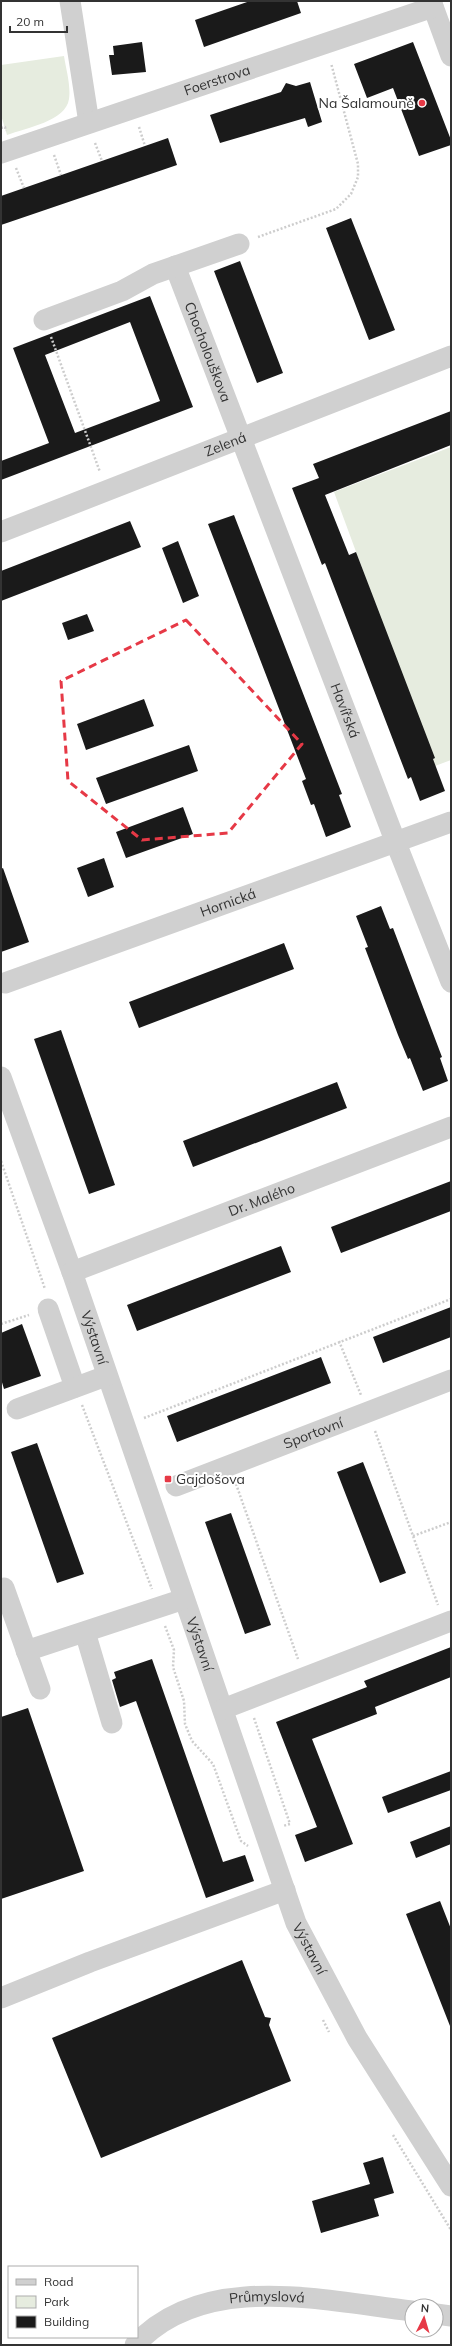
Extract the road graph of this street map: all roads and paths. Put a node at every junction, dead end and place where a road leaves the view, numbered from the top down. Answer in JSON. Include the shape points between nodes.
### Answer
{"nodes":[{"id":1,"x":70,"y":1,"type":"edge"},
{"id":2,"x":432,"y":4,"type":"edge"},
{"id":3,"x":326,"y":43,"type":"junction"},
{"id":4,"x":451,"y":56,"type":"edge"},
{"id":5,"x":88,"y":123,"type":"junction"},
{"id":6,"x":95,"y":143,"type":"dead end"},
{"id":7,"x":1,"y":153,"type":"edge"},
{"id":8,"x":102,"y":161,"type":"dead end"},
{"id":9,"x":239,"y":244,"type":"joint"},
{"id":10,"x":175,"y":266,"type":"junction"},
{"id":11,"x":44,"y":320,"type":"joint"},
{"id":12,"x":451,"y":356,"type":"edge"},
{"id":13,"x":242,"y":438,"type":"junction"},
{"id":14,"x":107,"y":491,"type":"junction"},
{"id":15,"x":1,"y":532,"type":"edge"},
{"id":16,"x":451,"y":822,"type":"edge"},
{"id":17,"x":396,"y":843,"type":"junction"},
{"id":18,"x":451,"y":982,"type":"edge"},
{"id":19,"x":5,"y":983,"type":"dead end"},
{"id":20,"x":1,"y":1077,"type":"edge"},
{"id":21,"x":451,"y":1127,"type":"edge"},
{"id":22,"x":1,"y":1161,"type":"edge"},
{"id":23,"x":72,"y":1272,"type":"junction"},
{"id":24,"x":451,"y":1299,"type":"edge"},
{"id":25,"x":48,"y":1309,"type":"joint"},
{"id":26,"x":339,"y":1341,"type":"junction"},
{"id":27,"x":106,"y":1376,"type":"junction"},
{"id":28,"x":451,"y":1380,"type":"edge"},
{"id":29,"x":75,"y":1387,"type":"junction"},
{"id":30,"x":17,"y":1409,"type":"dead end"},
{"id":31,"x":368,"y":1412,"type":"junction"},
{"id":32,"x":124,"y":1425,"type":"junction"},
{"id":33,"x":229,"y":1465,"type":"junction"},
{"id":34,"x":176,"y":1486,"type":"dead end"},
{"id":35,"x":451,"y":1522,"type":"edge"},
{"id":36,"x":412,"y":1536,"type":"junction"},
{"id":37,"x":4,"y":1588,"type":"dead end"},
{"id":38,"x":184,"y":1599,"type":"junction"},
{"id":39,"x":159,"y":1607,"type":"junction"},
{"id":40,"x":448,"y":1622,"type":"edge"},
{"id":41,"x":86,"y":1632,"type":"junction"},
{"id":42,"x":26,"y":1651,"type":"junction"},
{"id":43,"x":305,"y":1678,"type":"junction"},
{"id":44,"x":40,"y":1689,"type":"dead end"},
{"id":45,"x":223,"y":1709,"type":"junction"},
{"id":46,"x":112,"y":1722,"type":"dead end"},
{"id":47,"x":241,"y":1841,"type":"dead end"},
{"id":48,"x":285,"y":1890,"type":"junction"},
{"id":49,"x":1,"y":1998,"type":"edge"},
{"id":50,"x":451,"y":2186,"type":"edge"},
{"id":51,"x":404,"y":2310,"type":"edge"},
{"id":52,"x":135,"y":2345,"type":"edge"}],
"edges":[{"from":1,"to":5,"type":"street"},
{"from":2,"to":3,"type":"street","name":"Foerstrova"},
{"from":2,"to":4,"type":"street"},
{"from":3,"to":5,"type":"street","name":"Foerstrova"},
{"from":3,"to":9,"type":"path","via":[[358,164],[358,177],[351,194],[336,210]]},
{"from":5,"to":7,"type":"street","name":"Foerstrova"},
{"from":6,"to":8,"type":"path"},
{"from":9,"to":10,"type":"street"},
{"from":10,"to":11,"type":"street","via":[[153,274],[122,291]]},
{"from":10,"to":13,"type":"street","name":"Chocholouškova"},
{"from":11,"to":14,"type":"path"},
{"from":12,"to":13,"type":"street","name":"Zelená"},
{"from":13,"to":14,"type":"street","name":"Zelená"},
{"from":13,"to":17,"type":"street","name":"Havířská"},
{"from":14,"to":15,"type":"street","name":"Zelená"},
{"from":16,"to":17,"type":"street","name":"Hornická"},
{"from":17,"to":18,"type":"street","name":"Havířská"},
{"from":17,"to":19,"type":"street","name":"Hornická"},
{"from":20,"to":23,"type":"street","name":"Výstavní"},
{"from":21,"to":23,"type":"street","name":"Dr. Malého"},
{"from":22,"to":25,"type":"path","via":[[44,1284]]},
{"from":23,"to":27,"type":"street","name":"Výstavní"},
{"from":24,"to":26,"type":"path"},
{"from":25,"to":29,"type":"street"},
{"from":26,"to":31,"type":"path"},
{"from":26,"to":32,"type":"path"},
{"from":27,"to":29,"type":"street"},
{"from":27,"to":32,"type":"street","name":"Výstavní"},
{"from":28,"to":31,"type":"street","name":"Sportovní"},
{"from":29,"to":30,"type":"street"},
{"from":29,"to":39,"type":"path"},
{"from":31,"to":33,"type":"street","name":"Sportovní"},
{"from":31,"to":36,"type":"path"},
{"from":32,"to":38,"type":"street","name":"Výstavní"},
{"from":33,"to":34,"type":"street","name":"Sportovní"},
{"from":33,"to":43,"type":"path"},
{"from":35,"to":36,"type":"path"},
{"from":36,"to":40,"type":"path"},
{"from":37,"to":42,"type":"street"},
{"from":38,"to":39,"type":"street"},
{"from":38,"to":45,"type":"street","name":"Výstavní"},
{"from":39,"to":41,"type":"street"},
{"from":39,"to":47,"type":"path","via":[[174,1650],[172,1667],[184,1701],[185,1724],[192,1741],[213,1764]]},
{"from":40,"to":43,"type":"street"},
{"from":41,"to":42,"type":"street"},
{"from":41,"to":46,"type":"street"},
{"from":42,"to":44,"type":"street"},
{"from":43,"to":45,"type":"street"},
{"from":45,"to":48,"type":"street","name":"Výstavní"},
{"from":48,"to":49,"type":"street","via":[[90,1962]]},
{"from":48,"to":50,"type":"street","name":"Výstavní","via":[[296,1923],[357,2038]]},
{"from":51,"to":52,"type":"street","name":"Průmyslová","via":[[276,2296],[245,2296],[205,2304],[183,2312],[149,2331]]}]}
